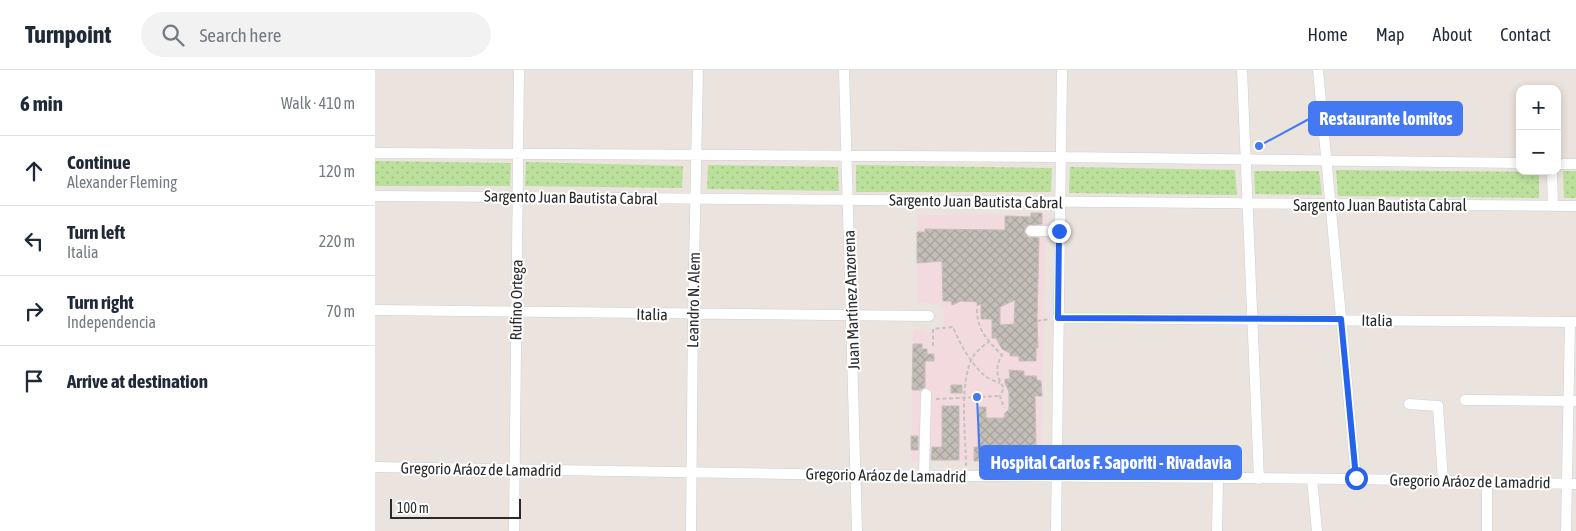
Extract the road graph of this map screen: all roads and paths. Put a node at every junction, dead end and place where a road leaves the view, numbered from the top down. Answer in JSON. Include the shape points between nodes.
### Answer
{"nodes":[{"id":1,"x":519,"y":70,"type":"edge"},
{"id":2,"x":698,"y":70,"type":"edge"},
{"id":3,"x":844,"y":70,"type":"edge"},
{"id":4,"x":1062,"y":70,"type":"edge"},
{"id":5,"x":1241,"y":70,"type":"edge"},
{"id":6,"x":1318,"y":70,"type":"edge"},
{"id":7,"x":375,"y":153,"type":"edge"},
{"id":8,"x":519,"y":153,"type":"junction"},
{"id":9,"x":697,"y":154,"type":"junction"},
{"id":10,"x":847,"y":156,"type":"junction"},
{"id":11,"x":1061,"y":157,"type":"junction"},
{"id":12,"x":1246,"y":160,"type":"junction"},
{"id":13,"x":1327,"y":160,"type":"junction"},
{"id":14,"x":1516,"y":163,"type":"edge"},
{"id":15,"x":1561,"y":164,"type":"edge"},
{"id":16,"x":1576,"y":164,"type":"edge"},
{"id":17,"x":1553,"y":175,"type":"edge"},
{"id":18,"x":375,"y":196,"type":"edge"},
{"id":19,"x":518,"y":196,"type":"junction"},
{"id":20,"x":696,"y":198,"type":"junction"},
{"id":21,"x":848,"y":199,"type":"junction"},
{"id":22,"x":1060,"y":202,"type":"junction"},
{"id":23,"x":1248,"y":204,"type":"junction"},
{"id":24,"x":1331,"y":204,"type":"junction"},
{"id":25,"x":1553,"y":206,"type":"junction"},
{"id":26,"x":1576,"y":206,"type":"edge"},
{"id":27,"x":1031,"y":231,"type":"dead end"},
{"id":28,"x":1059,"y":231,"type":"junction"},
{"id":29,"x":977,"y":309,"type":"dead end"},
{"id":30,"x":375,"y":310,"type":"edge"},
{"id":31,"x":516,"y":312,"type":"junction"},
{"id":32,"x":693,"y":314,"type":"junction"},
{"id":33,"x":851,"y":314,"type":"junction"},
{"id":34,"x":929,"y":316,"type":"dead end"},
{"id":35,"x":1058,"y":318,"type":"junction"},
{"id":36,"x":1253,"y":319,"type":"junction"},
{"id":37,"x":1341,"y":319,"type":"junction"},
{"id":38,"x":1037,"y":321,"type":"dead end"},
{"id":39,"x":1573,"y":322,"type":"edge"},
{"id":40,"x":989,"y":342,"type":"junction"},
{"id":41,"x":933,"y":346,"type":"dead end"},
{"id":42,"x":972,"y":360,"type":"junction"},
{"id":43,"x":1000,"y":383,"type":"junction"},
{"id":44,"x":1001,"y":396,"type":"junction"},
{"id":45,"x":926,"y":397,"type":"joint"},
{"id":46,"x":965,"y":397,"type":"junction"},
{"id":47,"x":1465,"y":400,"type":"dead end"},
{"id":48,"x":1572,"y":401,"type":"edge"},
{"id":49,"x":1409,"y":404,"type":"dead end"},
{"id":50,"x":1004,"y":408,"type":"dead end"},
{"id":51,"x":375,"y":468,"type":"edge"},
{"id":52,"x":514,"y":469,"type":"junction"},
{"id":53,"x":692,"y":471,"type":"junction"},
{"id":54,"x":856,"y":475,"type":"junction"},
{"id":55,"x":924,"y":476,"type":"junction"},
{"id":56,"x":966,"y":476,"type":"junction"},
{"id":57,"x":1056,"y":476,"type":"junction"},
{"id":58,"x":1356,"y":478,"type":"junction"},
{"id":59,"x":1218,"y":479,"type":"junction"},
{"id":60,"x":1259,"y":479,"type":"junction"},
{"id":61,"x":1312,"y":479,"type":"junction"},
{"id":62,"x":1443,"y":480,"type":"junction"},
{"id":63,"x":1487,"y":481,"type":"junction"},
{"id":64,"x":1571,"y":484,"type":"edge"},
{"id":65,"x":514,"y":531,"type":"edge"},
{"id":66,"x":691,"y":531,"type":"edge"},
{"id":67,"x":857,"y":531,"type":"edge"},
{"id":68,"x":1056,"y":531,"type":"edge"},
{"id":69,"x":1217,"y":531,"type":"edge"},
{"id":70,"x":1317,"y":531,"type":"edge"},
{"id":71,"x":1487,"y":531,"type":"edge"},
{"id":72,"x":1565,"y":531,"type":"edge"}],
"edges":[{"from":1,"to":8,"type":"street","name":"Rufino Ortega"},
{"from":2,"to":9,"type":"street","name":"Leandro N. Alem"},
{"from":3,"to":10,"type":"street","name":"Juan Martínez Anzorena"},
{"from":4,"to":11,"type":"street"},
{"from":5,"to":12,"type":"street"},
{"from":6,"to":13,"type":"street"},
{"from":7,"to":8,"type":"street"},
{"from":8,"to":9,"type":"street"},
{"from":8,"to":19,"type":"street","name":"Rufino Ortega"},
{"from":9,"to":10,"type":"street"},
{"from":9,"to":20,"type":"street","name":"Leandro N. Alem"},
{"from":10,"to":11,"type":"street"},
{"from":10,"to":21,"type":"street","name":"Juan Martínez Anzorena"},
{"from":11,"to":12,"type":"street"},
{"from":11,"to":22,"type":"street"},
{"from":12,"to":13,"type":"street"},
{"from":12,"to":23,"type":"street"},
{"from":13,"to":14,"type":"street"},
{"from":13,"to":24,"type":"street"},
{"from":15,"to":16,"type":"street"},
{"from":17,"to":25,"type":"street"},
{"from":18,"to":19,"type":"street","name":"Sargento Juan Bautista Cabral"},
{"from":19,"to":20,"type":"street","name":"Sargento Juan Bautista Cabral"},
{"from":19,"to":31,"type":"street","name":"Rufino Ortega"},
{"from":20,"to":21,"type":"street","name":"Sargento Juan Bautista Cabral"},
{"from":20,"to":32,"type":"street","name":"Leandro N. Alem"},
{"from":21,"to":22,"type":"street","name":"Sargento Juan Bautista Cabral"},
{"from":21,"to":33,"type":"street","name":"Juan Martínez Anzorena"},
{"from":22,"to":23,"type":"street","name":"Sargento Juan Bautista Cabral"},
{"from":22,"to":28,"type":"street"},
{"from":23,"to":24,"type":"street","name":"Sargento Juan Bautista Cabral"},
{"from":23,"to":36,"type":"street"},
{"from":24,"to":25,"type":"street","name":"Sargento Juan Bautista Cabral"},
{"from":24,"to":37,"type":"street"},
{"from":25,"to":26,"type":"street","name":"Sargento Juan Bautista Cabral"},
{"from":27,"to":28,"type":"street"},
{"from":28,"to":35,"type":"street"},
{"from":29,"to":40,"type":"path","via":[[979,326]]},
{"from":30,"to":31,"type":"street","name":"Italia"},
{"from":31,"to":32,"type":"street","name":"Italia"},
{"from":31,"to":52,"type":"street","name":"Rufino Ortega"},
{"from":32,"to":33,"type":"street","name":"Italia"},
{"from":32,"to":53,"type":"street","name":"Leandro N. Alem"},
{"from":33,"to":34,"type":"street","name":"Italia"},
{"from":33,"to":54,"type":"street","name":"Juan Martínez Anzorena"},
{"from":35,"to":36,"type":"street","name":"Italia"},
{"from":35,"to":38,"type":"path"},
{"from":35,"to":57,"type":"street"},
{"from":36,"to":37,"type":"street","name":"Italia"},
{"from":36,"to":60,"type":"street"},
{"from":37,"to":39,"type":"street","name":"Italia"},
{"from":37,"to":58,"type":"street"},
{"from":39,"to":48,"type":"street"},
{"from":40,"to":42,"type":"path"},
{"from":40,"to":43,"type":"path","via":[[1002,355],[997,369]]},
{"from":41,"to":42,"type":"path","via":[[933,329],[953,328]]},
{"from":42,"to":43,"type":"path","via":[[986,377]]},
{"from":42,"to":46,"type":"path","via":[[965,382]]},
{"from":43,"to":44,"type":"path","via":[[1004,388]]},
{"from":44,"to":46,"type":"path"},
{"from":44,"to":50,"type":"path"},
{"from":45,"to":46,"type":"path"},
{"from":45,"to":55,"type":"street"},
{"from":46,"to":56,"type":"path"},
{"from":47,"to":48,"type":"street"},
{"from":48,"to":64,"type":"street"},
{"from":49,"to":62,"type":"street","via":[[1438,406]]},
{"from":51,"to":52,"type":"street","name":"Gregorio Aráoz de Lamadrid"},
{"from":52,"to":53,"type":"street","name":"Gregorio Aráoz de Lamadrid"},
{"from":52,"to":65,"type":"street","name":"Rufino Ortega"},
{"from":53,"to":54,"type":"street","name":"Gregorio Aráoz de Lamadrid"},
{"from":53,"to":66,"type":"street","name":"Leandro N. Alem"},
{"from":54,"to":55,"type":"street","name":"Gregorio Aráoz de Lamadrid"},
{"from":54,"to":67,"type":"street","name":"Juan Martínez Anzorena"},
{"from":55,"to":56,"type":"street","name":"Gregorio Aráoz de Lamadrid"},
{"from":56,"to":57,"type":"street","name":"Gregorio Aráoz de Lamadrid"},
{"from":57,"to":59,"type":"street","name":"Gregorio Aráoz de Lamadrid"},
{"from":57,"to":68,"type":"street"},
{"from":58,"to":61,"type":"street","name":"Gregorio Aráoz de Lamadrid"},
{"from":58,"to":62,"type":"street","name":"Gregorio Aráoz de Lamadrid"},
{"from":59,"to":60,"type":"street","name":"Gregorio Aráoz de Lamadrid"},
{"from":59,"to":69,"type":"street"},
{"from":60,"to":61,"type":"street","name":"Gregorio Aráoz de Lamadrid"},
{"from":61,"to":70,"type":"street"},
{"from":62,"to":63,"type":"street","name":"Gregorio Aráoz de Lamadrid"},
{"from":63,"to":64,"type":"street","name":"Gregorio Aráoz de Lamadrid"},
{"from":63,"to":71,"type":"street"},
{"from":64,"to":72,"type":"street"}]}
